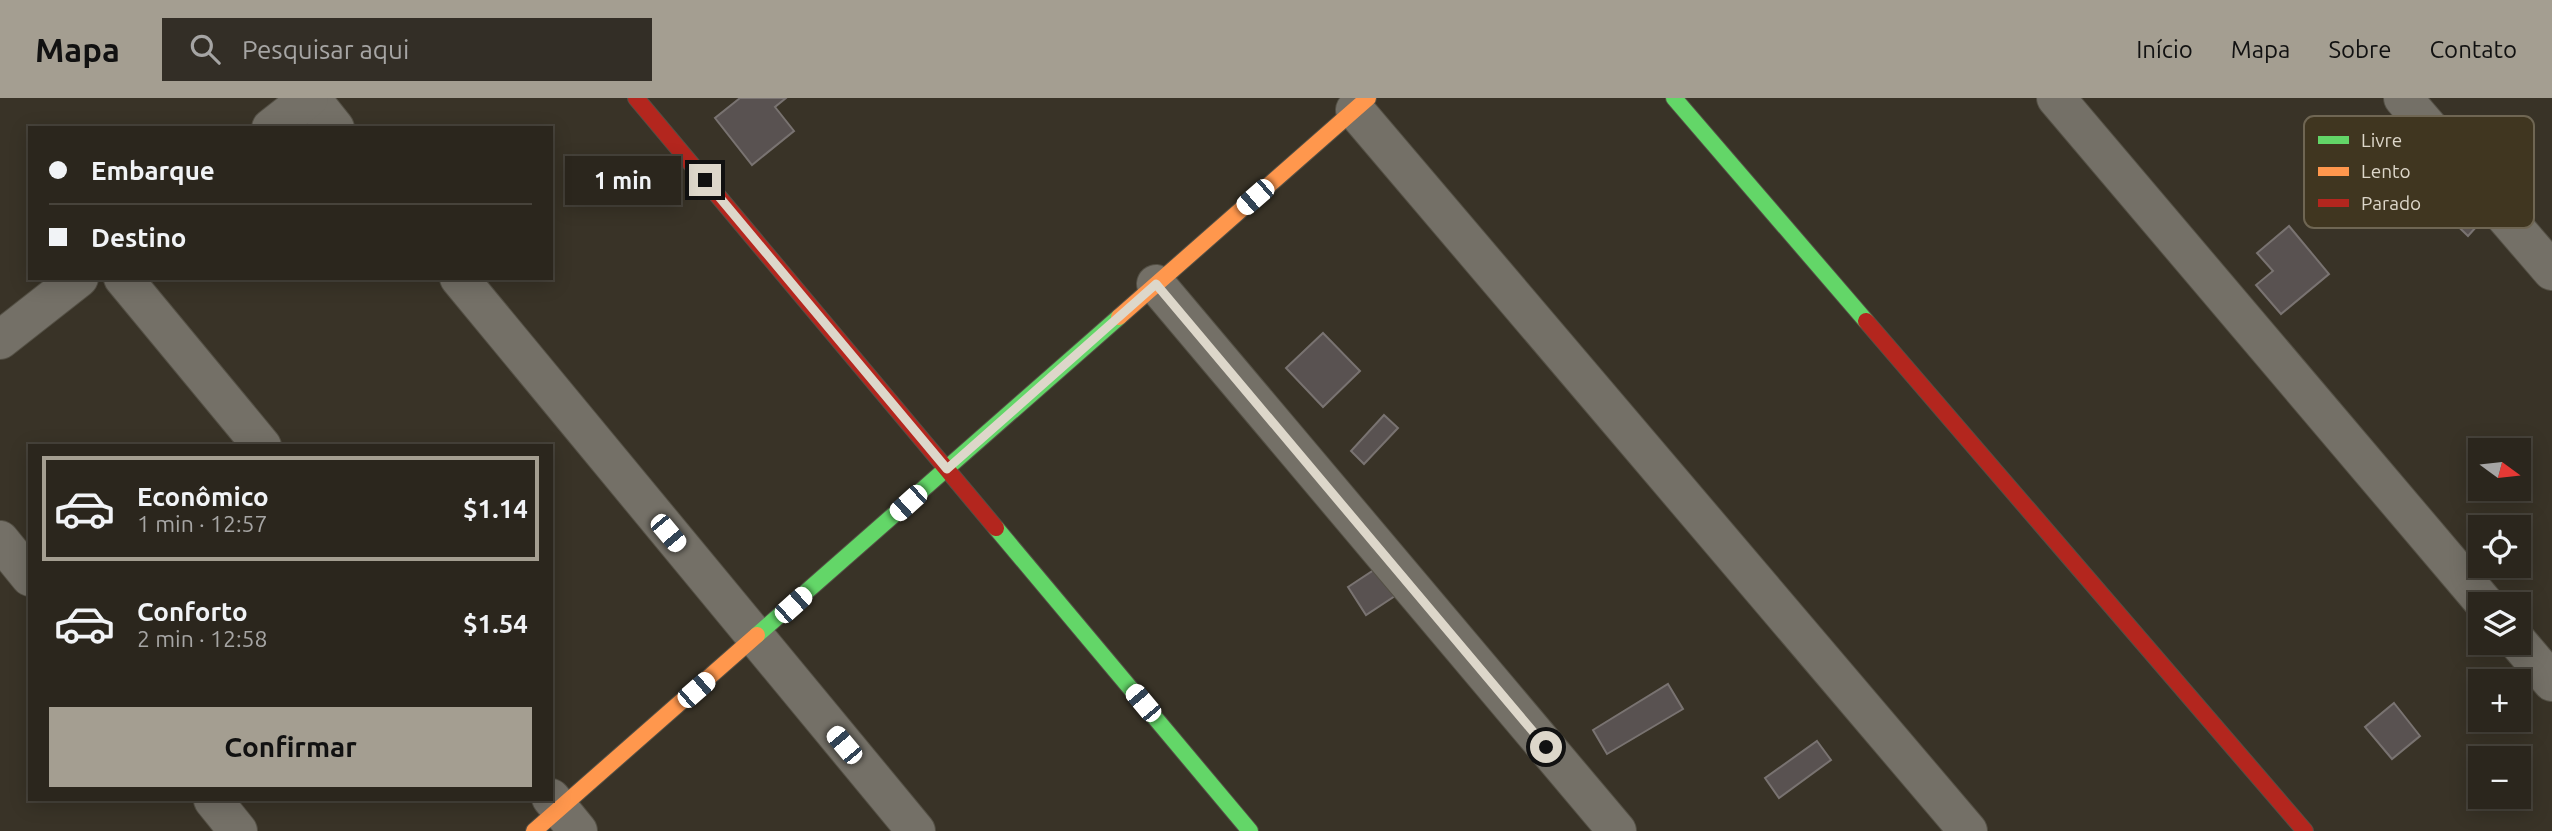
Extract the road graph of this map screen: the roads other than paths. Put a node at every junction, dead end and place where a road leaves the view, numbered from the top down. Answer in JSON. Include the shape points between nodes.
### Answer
{"nodes":[{"id":1,"x":310,"y":98,"type":"edge"},
{"id":2,"x":636,"y":98,"type":"edge"},
{"id":3,"x":1674,"y":98,"type":"edge"},
{"id":4,"x":2056,"y":98,"type":"edge"},
{"id":5,"x":2403,"y":98,"type":"edge"},
{"id":6,"x":1361,"y":104,"type":"edge"},
{"id":7,"x":2419,"y":116,"type":"edge"},
{"id":8,"x":274,"y":126,"type":"edge"},
{"id":9,"x":333,"y":126,"type":"edge"},
{"id":10,"x":2515,"y":228,"type":"edge"},
{"id":11,"x":2552,"y":271,"type":"edge"},
{"id":12,"x":76,"y":280,"type":"edge"},
{"id":13,"x":125,"y":280,"type":"edge"},
{"id":14,"x":461,"y":280,"type":"edge"},
{"id":15,"x":1156,"y":284,"type":"junction"},
{"id":16,"x":0,"y":340,"type":"edge"},
{"id":17,"x":259,"y":444,"type":"edge"},
{"id":18,"x":947,"y":469,"type":"junction"},
{"id":19,"x":0,"y":540,"type":"edge"},
{"id":20,"x":28,"y":575,"type":"edge"},
{"id":21,"x":2475,"y":592,"type":"edge"},
{"id":22,"x":755,"y":638,"type":"junction"},
{"id":23,"x":2529,"y":655,"type":"edge"},
{"id":24,"x":2552,"y":682,"type":"edge"},
{"id":25,"x":213,"y":801,"type":"edge"},
{"id":26,"x":556,"y":817,"type":"edge"},
{"id":27,"x":238,"y":831,"type":"edge"},
{"id":28,"x":916,"y":831,"type":"edge"},
{"id":29,"x":1250,"y":831,"type":"edge"},
{"id":30,"x":1617,"y":831,"type":"edge"},
{"id":31,"x":1968,"y":831,"type":"edge"},
{"id":32,"x":2305,"y":831,"type":"edge"}],
"edges":[{"from":1,"to":8,"type":"street"},
{"from":1,"to":9,"type":"street"},
{"from":2,"to":18,"type":"street"},
{"from":3,"to":32,"type":"street"},
{"from":4,"to":21,"type":"street"},
{"from":5,"to":7,"type":"street"},
{"from":6,"to":15,"type":"street"},
{"from":6,"to":31,"type":"street"},
{"from":10,"to":11,"type":"street"},
{"from":12,"to":16,"type":"street"},
{"from":13,"to":17,"type":"street"},
{"from":14,"to":22,"type":"street"},
{"from":15,"to":18,"type":"street"},
{"from":15,"to":30,"type":"street"},
{"from":18,"to":22,"type":"street"},
{"from":18,"to":29,"type":"street"},
{"from":19,"to":20,"type":"street"},
{"from":22,"to":26,"type":"street"},
{"from":22,"to":28,"type":"street"},
{"from":23,"to":24,"type":"street"},
{"from":25,"to":27,"type":"street"}]}
